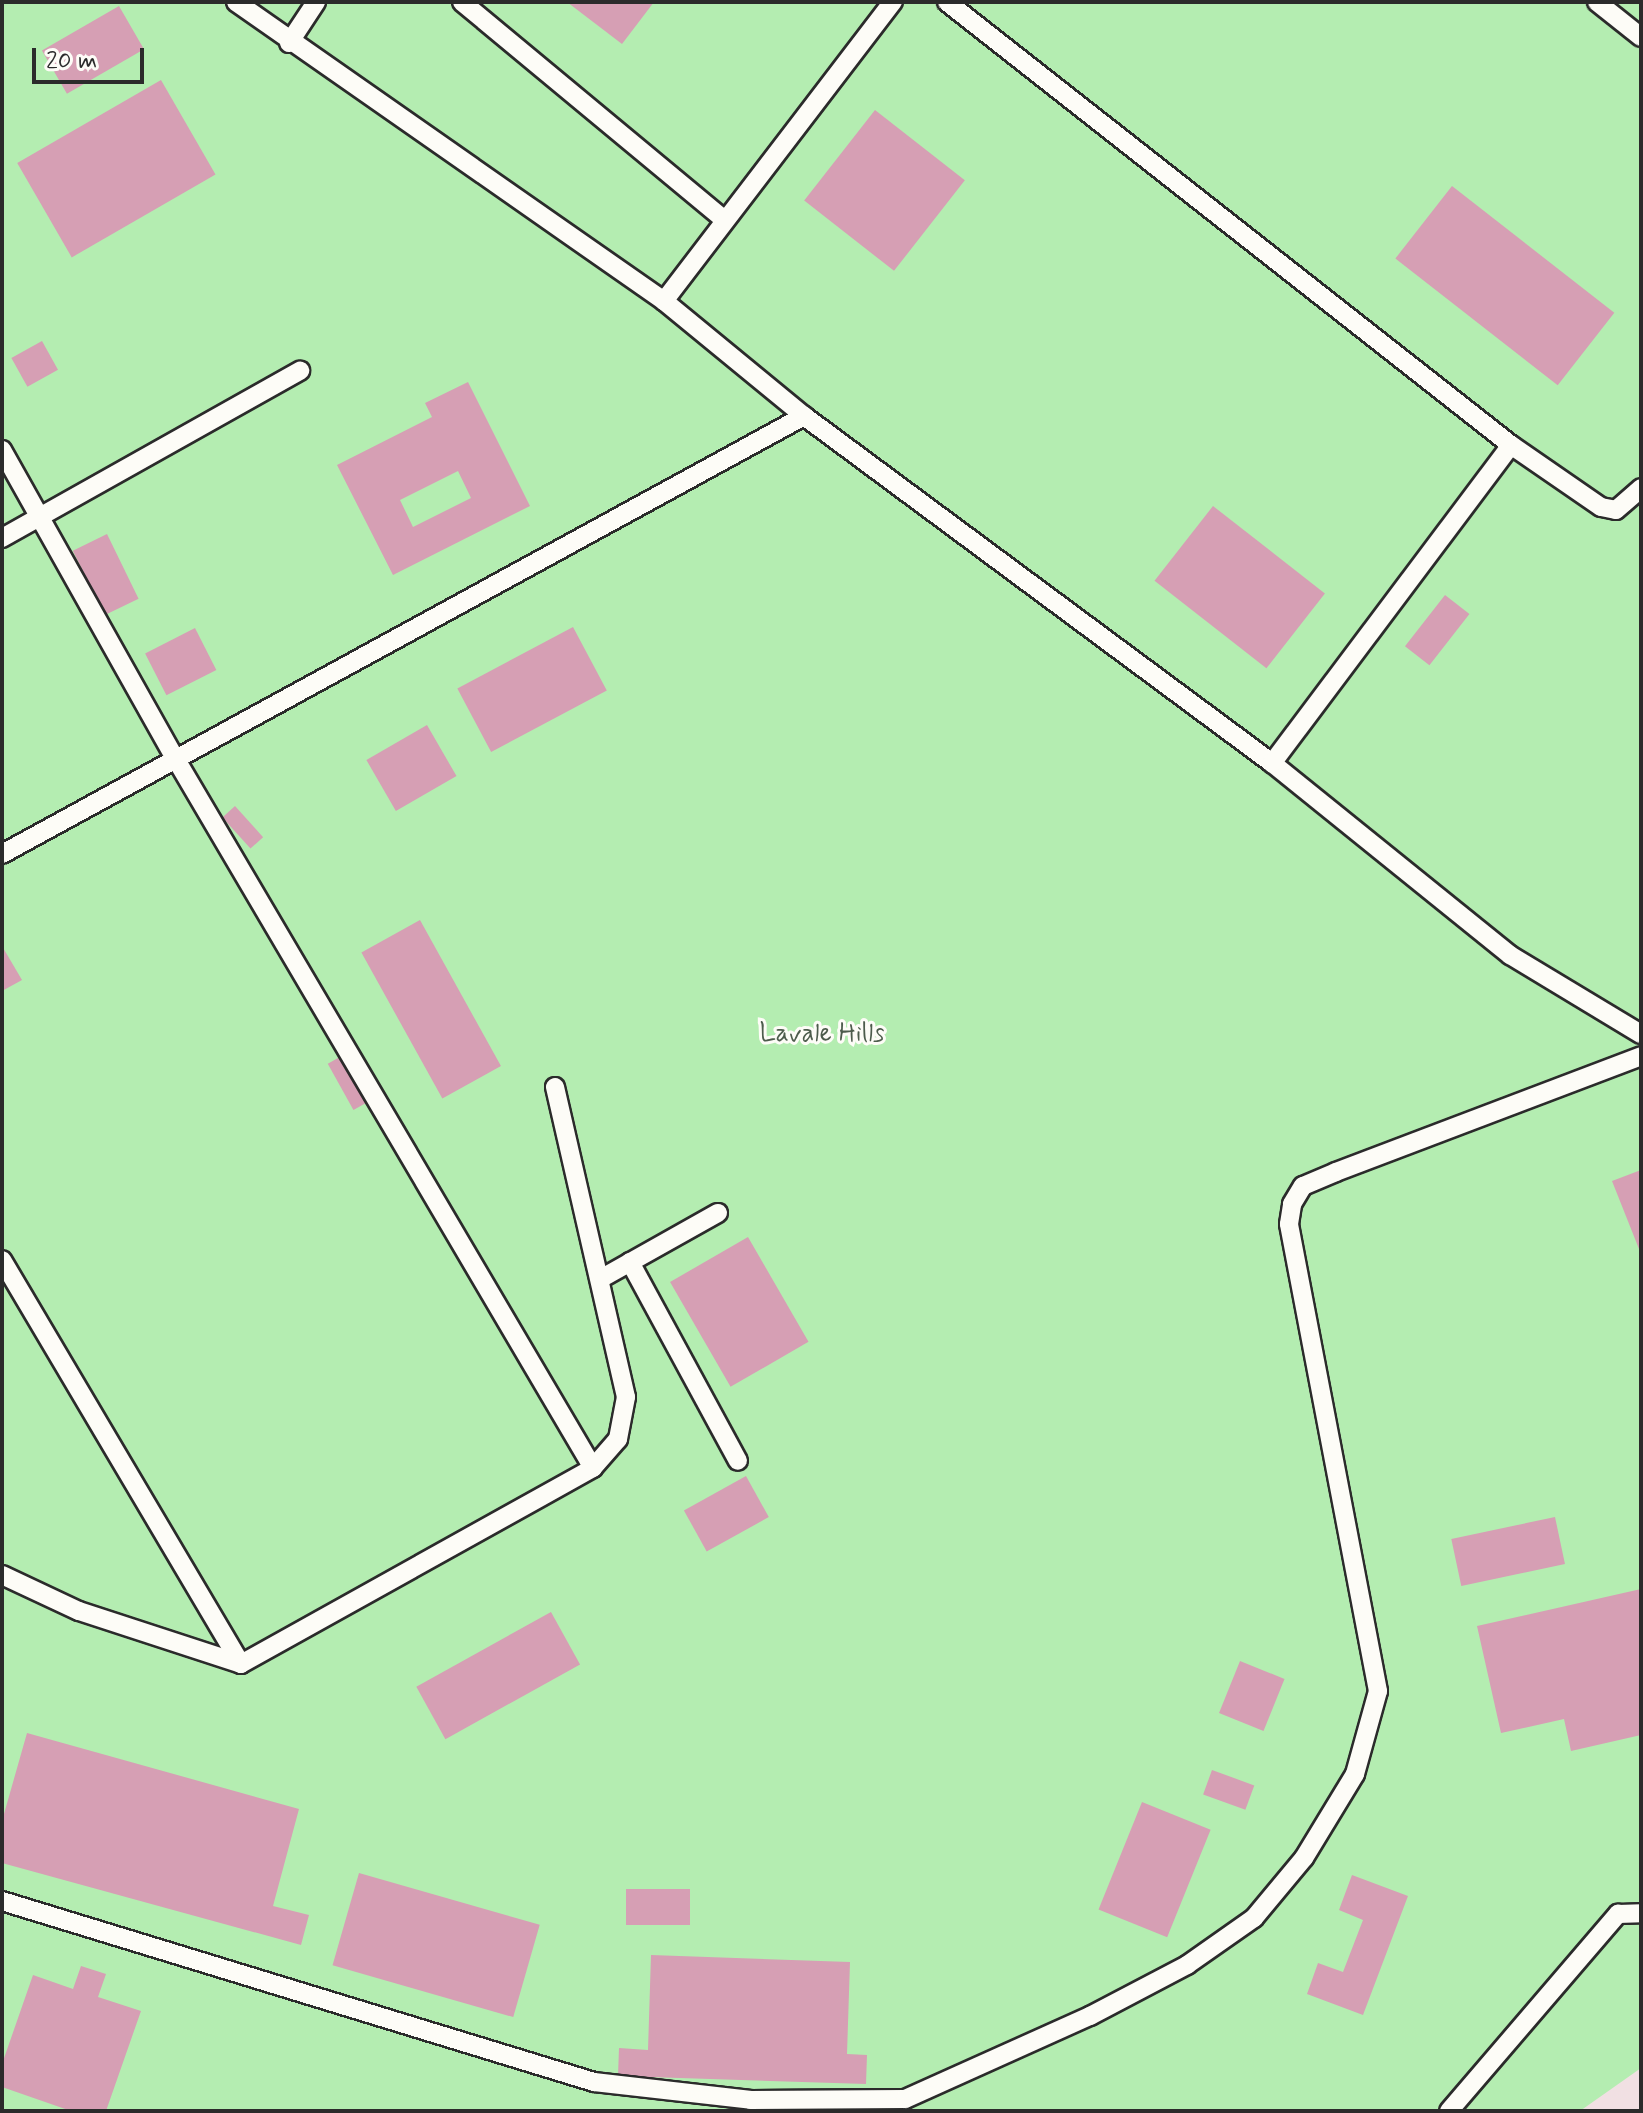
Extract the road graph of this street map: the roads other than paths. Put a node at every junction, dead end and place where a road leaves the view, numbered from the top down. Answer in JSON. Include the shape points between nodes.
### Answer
{"nodes":[{"id":1,"x":236,"y":2,"type":"edge"},
{"id":2,"x":316,"y":2,"type":"edge"},
{"id":3,"x":462,"y":2,"type":"edge"},
{"id":4,"x":893,"y":2,"type":"edge"},
{"id":5,"x":947,"y":2,"type":"edge"},
{"id":6,"x":1597,"y":2,"type":"edge"},
{"id":7,"x":1641,"y":37,"type":"edge"},
{"id":8,"x":289,"y":43,"type":"junction"},
{"id":9,"x":722,"y":218,"type":"junction"},
{"id":10,"x":664,"y":301,"type":"junction"},
{"id":11,"x":300,"y":371,"type":"dead end"},
{"id":12,"x":804,"y":416,"type":"junction"},
{"id":13,"x":1511,"y":445,"type":"junction"},
{"id":14,"x":2,"y":450,"type":"edge"},
{"id":15,"x":1641,"y":488,"type":"edge"},
{"id":16,"x":39,"y":516,"type":"junction"},
{"id":17,"x":2,"y":538,"type":"edge"},
{"id":18,"x":174,"y":756,"type":"junction"},
{"id":19,"x":1272,"y":763,"type":"junction"},
{"id":20,"x":2,"y":854,"type":"edge"},
{"id":21,"x":1641,"y":1034,"type":"edge"},
{"id":22,"x":1641,"y":1056,"type":"edge"},
{"id":23,"x":555,"y":1087,"type":"dead end"},
{"id":24,"x":718,"y":1213,"type":"dead end"},
{"id":25,"x":2,"y":1260,"type":"edge"},
{"id":26,"x":630,"y":1262,"type":"junction"},
{"id":27,"x":602,"y":1278,"type":"junction"},
{"id":28,"x":738,"y":1461,"type":"dead end"},
{"id":29,"x":593,"y":1468,"type":"junction"},
{"id":30,"x":2,"y":1575,"type":"edge"},
{"id":31,"x":241,"y":1664,"type":"junction"},
{"id":32,"x":2,"y":1901,"type":"edge"},
{"id":33,"x":1641,"y":1913,"type":"edge"},
{"id":34,"x":1449,"y":2111,"type":"edge"}],
"edges":[{"from":1,"to":8,"type":"lane"},
{"from":2,"to":8,"type":"lane"},
{"from":3,"to":9,"type":"lane"},
{"from":4,"to":9,"type":"lane"},
{"from":5,"to":13,"type":"lane"},
{"from":6,"to":7,"type":"lane"},
{"from":8,"to":10,"type":"lane"},
{"from":9,"to":10,"type":"lane"},
{"from":10,"to":12,"type":"lane"},
{"from":11,"to":16,"type":"lane"},
{"from":12,"to":18,"type":"lane"},
{"from":12,"to":19,"type":"lane"},
{"from":13,"to":15,"type":"lane","via":[[1601,507],[1616,510]]},
{"from":13,"to":19,"type":"lane"},
{"from":14,"to":16,"type":"lane"},
{"from":16,"to":17,"type":"lane"},
{"from":16,"to":18,"type":"lane"},
{"from":18,"to":20,"type":"lane"},
{"from":18,"to":29,"type":"lane"},
{"from":19,"to":21,"type":"lane","via":[[1510,955]]},
{"from":22,"to":32,"type":"lane","via":[[1336,1172],[1303,1186],[1292,1204],[1289,1224],[1378,1691],[1355,1774],[1304,1858],[1254,1918],[1187,1965],[1090,2016],[905,2099],[751,2100],[594,2082]]},
{"from":23,"to":27,"type":"lane"},
{"from":24,"to":26,"type":"lane"},
{"from":25,"to":31,"type":"lane"},
{"from":26,"to":27,"type":"lane"},
{"from":26,"to":28,"type":"lane"},
{"from":27,"to":29,"type":"lane","via":[[626,1397],[618,1439]]},
{"from":29,"to":31,"type":"lane"},
{"from":30,"to":31,"type":"lane","via":[[79,1611]]},
{"from":33,"to":34,"type":"lane","via":[[1618,1914]]}]}
